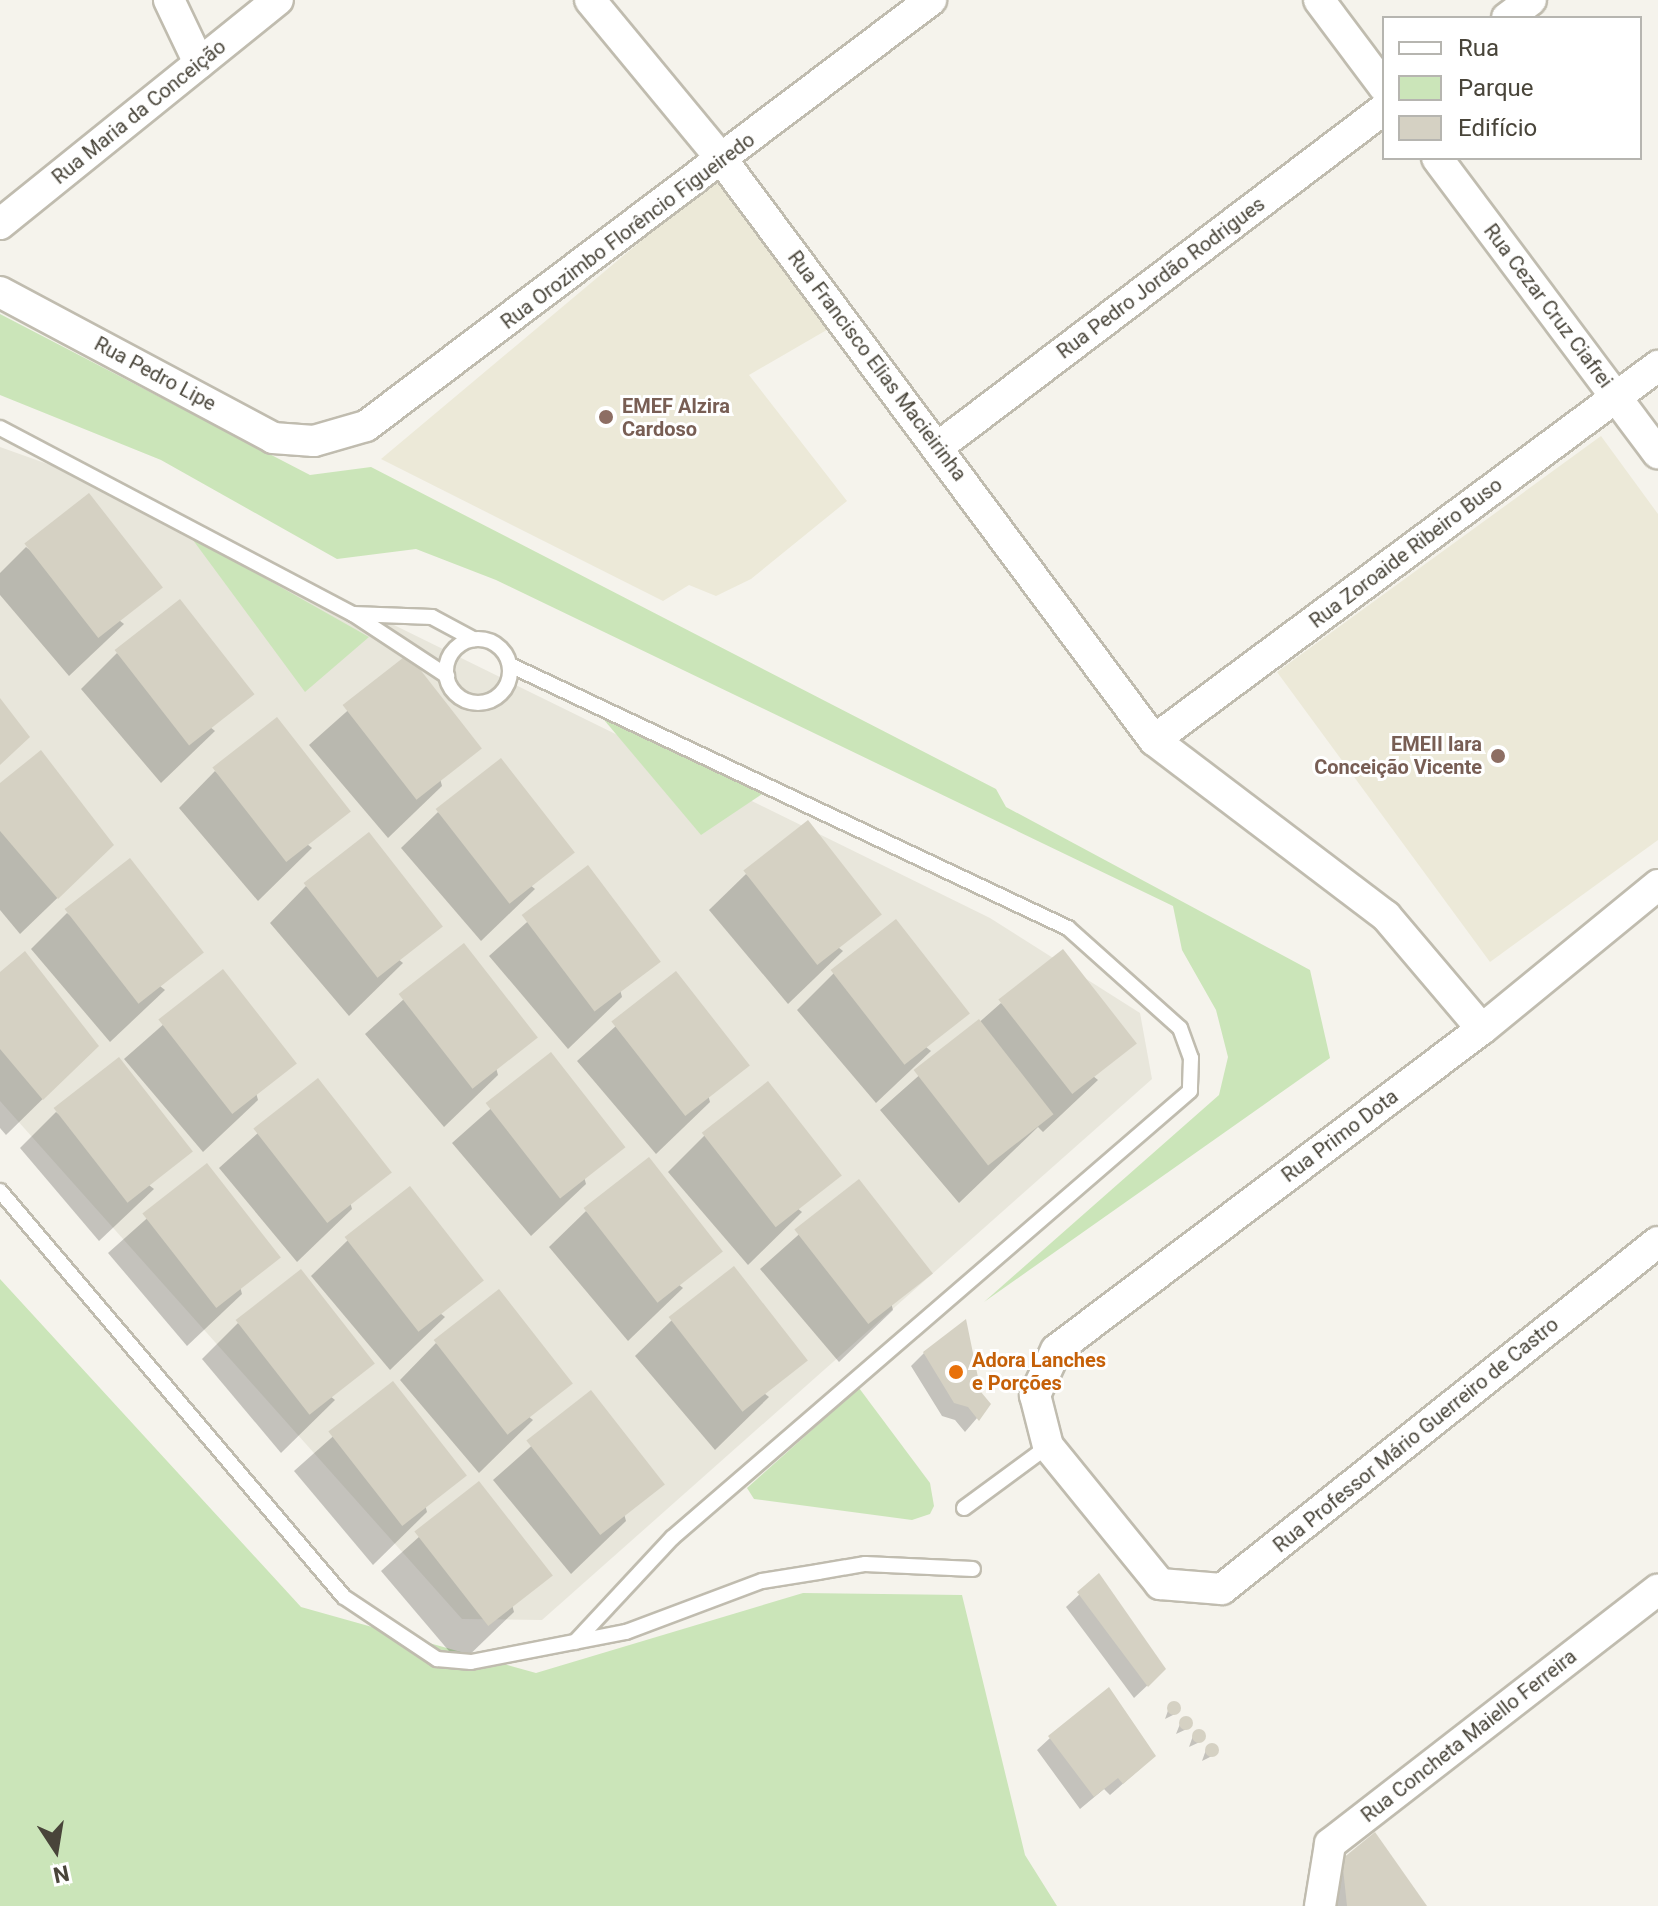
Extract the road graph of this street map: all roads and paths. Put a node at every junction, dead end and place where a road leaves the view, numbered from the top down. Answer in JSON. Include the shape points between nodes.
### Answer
{"nodes":[{"id":1,"x":169,"y":0,"type":"edge"},
{"id":2,"x":278,"y":0,"type":"edge"},
{"id":3,"x":590,"y":0,"type":"edge"},
{"id":4,"x":931,"y":0,"type":"edge"},
{"id":5,"x":1319,"y":0,"type":"edge"},
{"id":6,"x":1531,"y":0,"type":"edge"},
{"id":7,"x":1510,"y":16,"type":"edge"},
{"id":8,"x":199,"y":63,"type":"junction"},
{"id":9,"x":1382,"y":84,"type":"edge"},
{"id":10,"x":1382,"y":111,"type":"edge"},
{"id":11,"x":1438,"y":160,"type":"edge"},
{"id":12,"x":723,"y":161,"type":"junction"},
{"id":13,"x":0,"y":224,"type":"edge"},
{"id":14,"x":0,"y":292,"type":"edge"},
{"id":15,"x":1658,"y":366,"type":"edge"},
{"id":16,"x":1616,"y":397,"type":"junction"},
{"id":17,"x":0,"y":428,"type":"edge"},
{"id":18,"x":314,"y":441,"type":"joint"},
{"id":19,"x":938,"y":447,"type":"junction"},
{"id":20,"x":1658,"y":453,"type":"edge"},
{"id":21,"x":353,"y":614,"type":"junction"},
{"id":22,"x":473,"y":639,"type":"junction"},
{"id":23,"x":510,"y":665,"type":"junction"},
{"id":24,"x":447,"y":676,"type":"junction"},
{"id":25,"x":1154,"y":740,"type":"junction"},
{"id":26,"x":1658,"y":885,"type":"edge"},
{"id":27,"x":1482,"y":1029,"type":"junction"},
{"id":28,"x":0,"y":1191,"type":"edge"},
{"id":29,"x":1658,"y":1242,"type":"edge"},
{"id":30,"x":1048,"y":1446,"type":"junction"},
{"id":31,"x":964,"y":1508,"type":"dead end"},
{"id":32,"x":973,"y":1569,"type":"dead end"},
{"id":33,"x":1658,"y":1590,"type":"edge"},
{"id":34,"x":575,"y":1642,"type":"junction"},
{"id":35,"x":1320,"y":1906,"type":"edge"}],
"edges":[{"from":1,"to":8,"type":"street"},
{"from":2,"to":8,"type":"street","name":"Rua Maria da Conceição"},
{"from":3,"to":12,"type":"street","name":"Rua Francisco Elias Macieirinha"},
{"from":4,"to":12,"type":"street","name":"Rua Orozimbo Florêncio Figueiredo"},
{"from":5,"to":9,"type":"street"},
{"from":6,"to":7,"type":"street"},
{"from":8,"to":13,"type":"street","name":"Rua Maria da Conceição"},
{"from":10,"to":19,"type":"street","name":"Rua Pedro Jordão Rodrigues"},
{"from":11,"to":16,"type":"street","name":"Rua Cezar Cruz Ciafrei"},
{"from":12,"to":18,"type":"street","name":"Rua Orozimbo Florêncio Figueiredo","via":[[366,426]]},
{"from":12,"to":19,"type":"street","name":"Rua Francisco Elias Macieirinha"},
{"from":14,"to":18,"type":"street","name":"Rua Pedro Lipe","via":[[273,438]]},
{"from":15,"to":16,"type":"street","name":"Rua Zoroaide Ribeiro Buso"},
{"from":16,"to":20,"type":"street","name":"Rua Cezar Cruz Ciafrei"},
{"from":16,"to":25,"type":"street","name":"Rua Zoroaide Ribeiro Buso"},
{"from":17,"to":21,"type":"lane"},
{"from":19,"to":25,"type":"street","name":"Rua Francisco Elias Macieirinha"},
{"from":21,"to":22,"type":"lane","via":[[432,617]]},
{"from":21,"to":24,"type":"lane"},
{"from":22,"to":23,"type":"lane","via":[[496,644]]},
{"from":22,"to":24,"type":"lane","via":[[452,652]]},
{"from":23,"to":24,"type":"lane","via":[[505,688],[484,702],[460,697]]},
{"from":23,"to":34,"type":"lane","via":[[1068,928],[1180,1028],[1191,1058],[1190,1091],[672,1538]]},
{"from":25,"to":27,"type":"street","name":"Rua Francisco Elias Macieirinha","via":[[1386,916]]},
{"from":26,"to":27,"type":"street","name":"Rua Primo Dota"},
{"from":27,"to":30,"type":"street","name":"Rua Primo Dota","via":[[1056,1350],[1035,1395]]},
{"from":28,"to":34,"type":"lane","via":[[344,1597],[437,1659],[471,1662]]},
{"from":29,"to":30,"type":"street","name":"Rua Professor Mário Guerreiro de Castro","via":[[1222,1589],[1160,1584]]},
{"from":30,"to":31,"type":"lane"},
{"from":32,"to":34,"type":"lane","via":[[865,1564],[762,1581],[626,1632]]},
{"from":33,"to":35,"type":"street","name":"Rua Concheta Maiello Ferreira","via":[[1330,1844]]}]}
